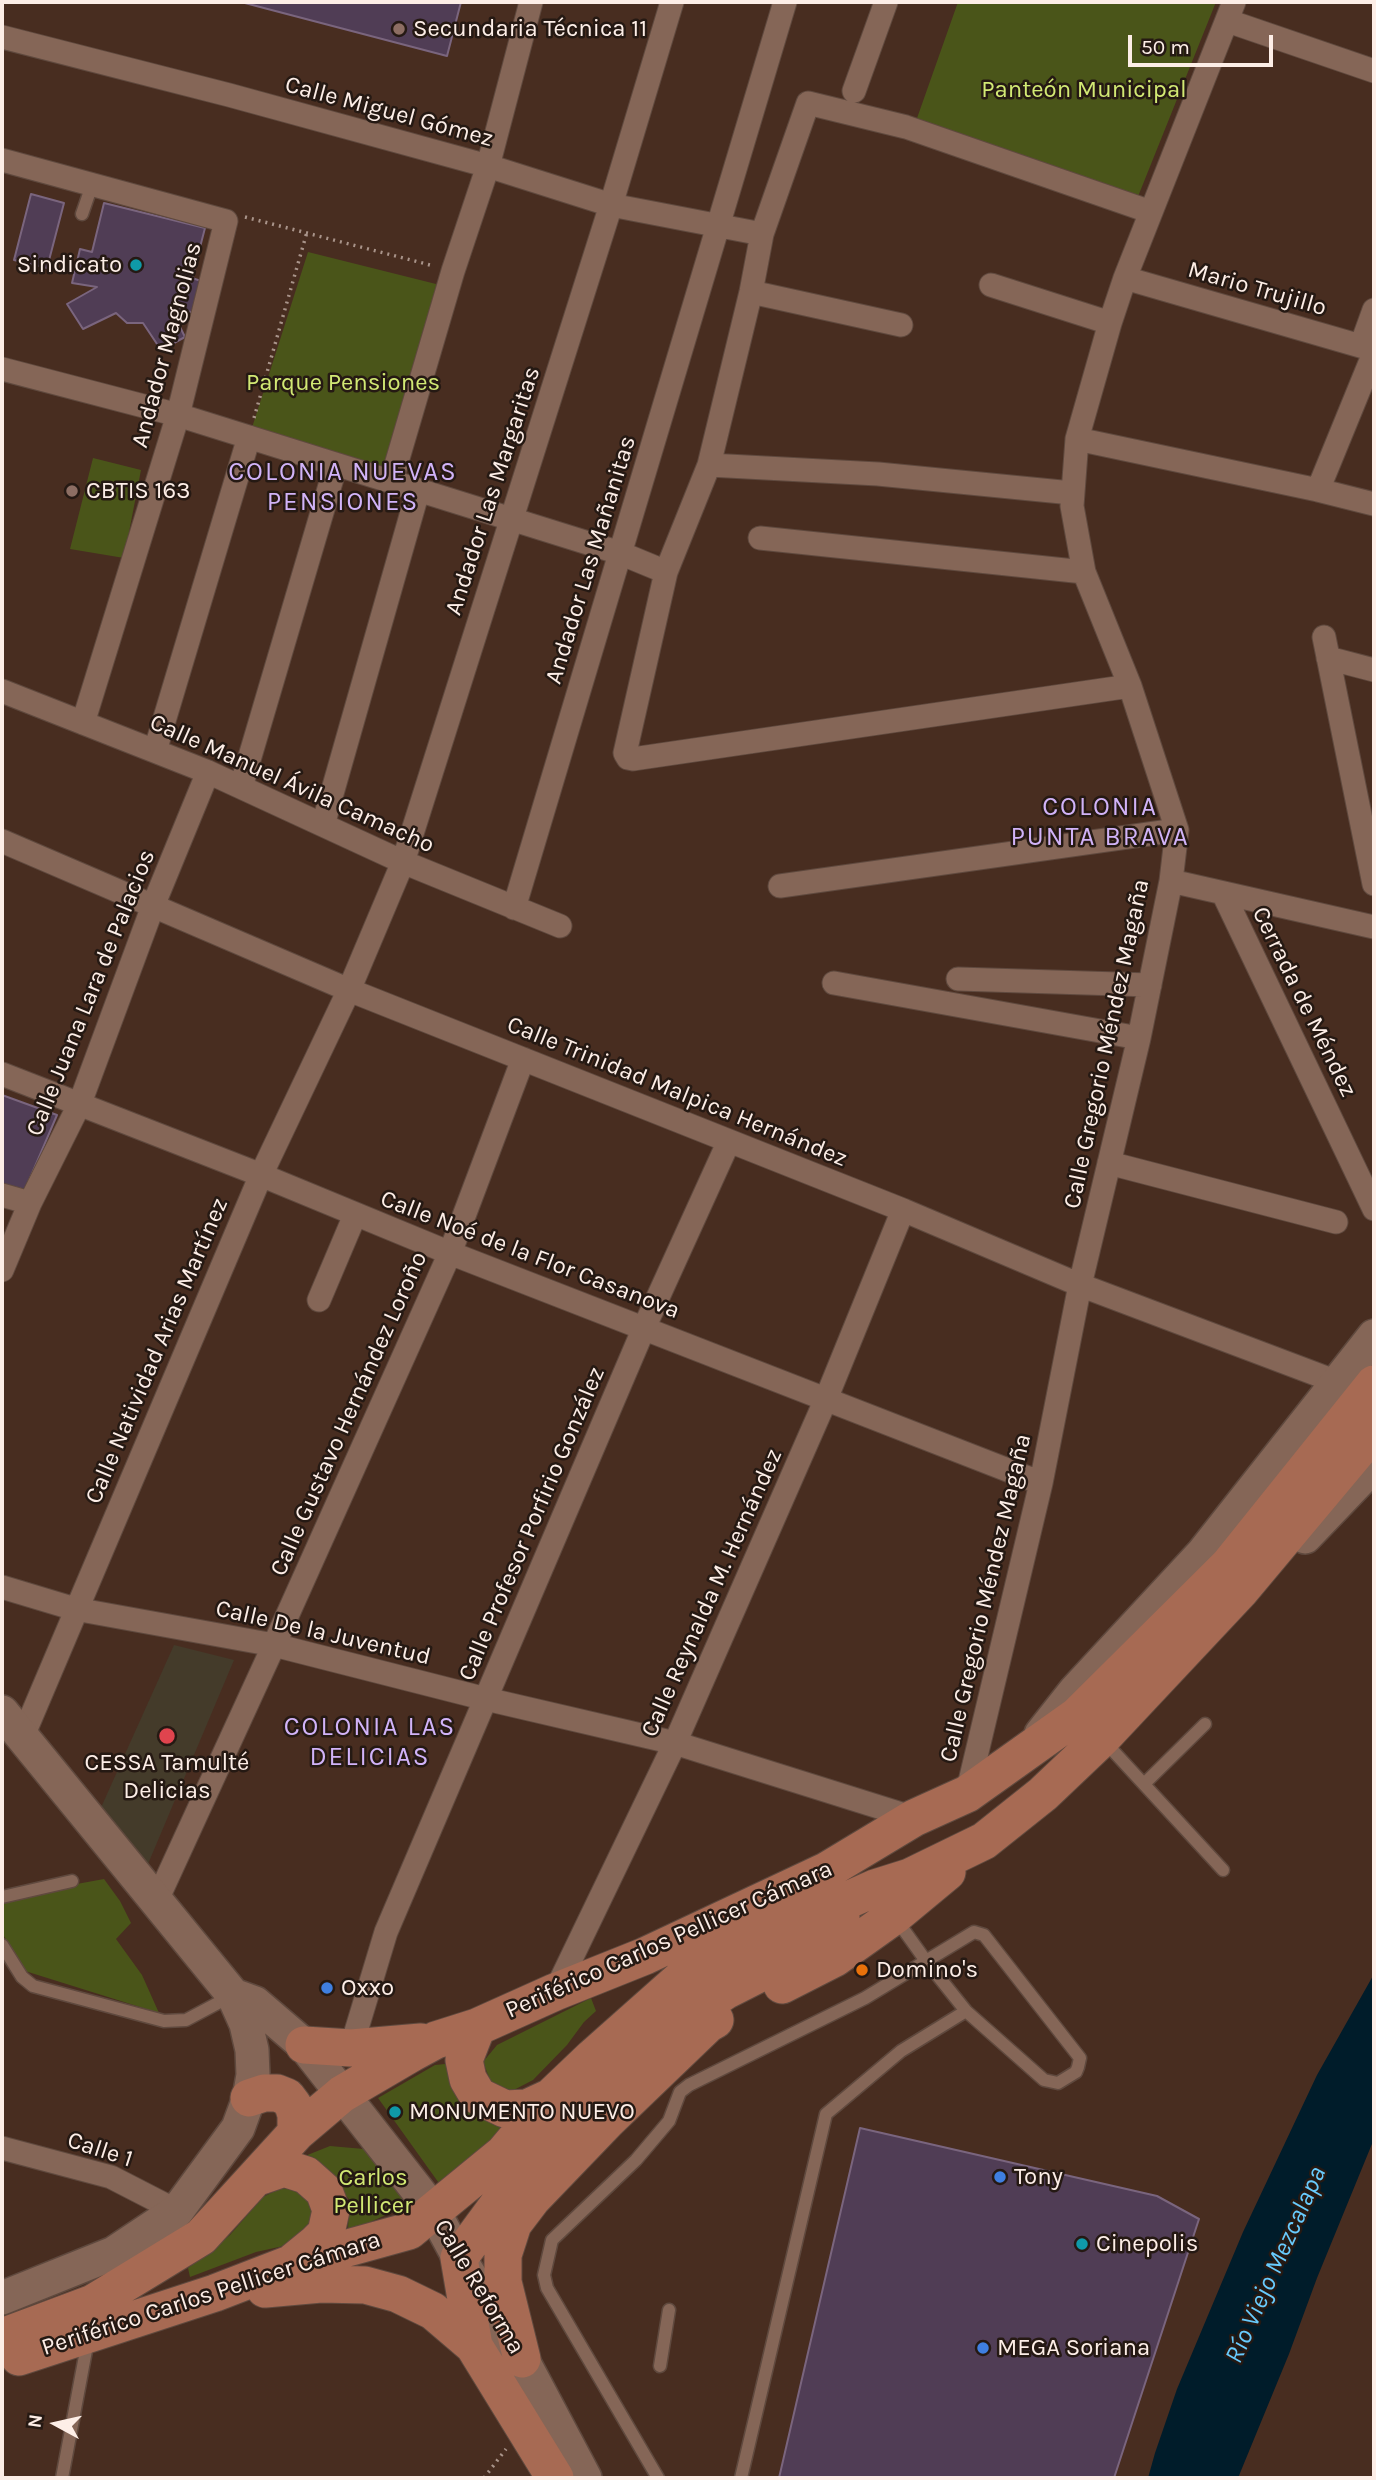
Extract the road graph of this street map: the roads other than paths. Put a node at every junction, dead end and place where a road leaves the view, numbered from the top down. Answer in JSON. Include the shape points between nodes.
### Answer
{"nodes":[{"id":1,"x":531,"y":2,"type":"edge"},
{"id":2,"x":672,"y":2,"type":"edge"},
{"id":3,"x":785,"y":2,"type":"edge"},
{"id":4,"x":886,"y":2,"type":"edge"},
{"id":5,"x":1231,"y":12,"type":"edge"},
{"id":6,"x":2,"y":37,"type":"edge"},
{"id":7,"x":1374,"y":71,"type":"edge"},
{"id":8,"x":854,"y":91,"type":"dead end"},
{"id":9,"x":2,"y":160,"type":"edge"},
{"id":10,"x":488,"y":166,"type":"junction"},
{"id":11,"x":92,"y":184,"type":"junction"},
{"id":12,"x":611,"y":205,"type":"junction"},
{"id":13,"x":1151,"y":212,"type":"junction"},
{"id":14,"x":82,"y":214,"type":"dead end"},
{"id":15,"x":717,"y":227,"type":"junction"},
{"id":16,"x":762,"y":234,"type":"junction"},
{"id":17,"x":1125,"y":278,"type":"junction"},
{"id":18,"x":991,"y":285,"type":"dead end"},
{"id":19,"x":751,"y":292,"type":"junction"},
{"id":20,"x":1374,"y":310,"type":"edge"},
{"id":21,"x":1110,"y":323,"type":"junction"},
{"id":22,"x":901,"y":325,"type":"dead end"},
{"id":23,"x":1370,"y":349,"type":"edge"},
{"id":24,"x":2,"y":369,"type":"edge"},
{"id":25,"x":178,"y":415,"type":"junction"},
{"id":26,"x":249,"y":437,"type":"junction"},
{"id":27,"x":1077,"y":439,"type":"junction"},
{"id":28,"x":337,"y":465,"type":"junction"},
{"id":29,"x":709,"y":465,"type":"junction"},
{"id":30,"x":391,"y":482,"type":"junction"},
{"id":31,"x":1318,"y":490,"type":"junction"},
{"id":32,"x":418,"y":491,"type":"junction"},
{"id":33,"x":1072,"y":493,"type":"junction"},
{"id":34,"x":1374,"y":504,"type":"edge"},
{"id":35,"x":512,"y":521,"type":"junction"},
{"id":36,"x":760,"y":538,"type":"dead end"},
{"id":37,"x":620,"y":553,"type":"junction"},
{"id":38,"x":666,"y":572,"type":"junction"},
{"id":39,"x":1084,"y":572,"type":"junction"},
{"id":40,"x":1374,"y":670,"type":"edge"},
{"id":41,"x":1130,"y":686,"type":"junction"},
{"id":42,"x":2,"y":691,"type":"edge"},
{"id":43,"x":83,"y":723,"type":"junction"},
{"id":44,"x":155,"y":751,"type":"junction"},
{"id":45,"x":208,"y":772,"type":"junction"},
{"id":46,"x":241,"y":787,"type":"junction"},
{"id":47,"x":323,"y":825,"type":"junction"},
{"id":48,"x":1177,"y":830,"type":"junction"},
{"id":49,"x":2,"y":841,"type":"edge"},
{"id":50,"x":1371,"y":854,"type":"edge"},
{"id":51,"x":403,"y":862,"type":"junction"},
{"id":52,"x":1171,"y":881,"type":"junction"},
{"id":53,"x":1374,"y":884,"type":"edge"},
{"id":54,"x":780,"y":887,"type":"dead end"},
{"id":55,"x":1223,"y":893,"type":"junction"},
{"id":56,"x":153,"y":906,"type":"junction"},
{"id":57,"x":514,"y":908,"type":"junction"},
{"id":58,"x":560,"y":926,"type":"dead end"},
{"id":59,"x":1374,"y":927,"type":"edge"},
{"id":60,"x":958,"y":979,"type":"dead end"},
{"id":61,"x":834,"y":983,"type":"dead end"},
{"id":62,"x":1150,"y":985,"type":"junction"},
{"id":63,"x":349,"y":990,"type":"junction"},
{"id":64,"x":1139,"y":1038,"type":"junction"},
{"id":65,"x":523,"y":1059,"type":"junction"},
{"id":66,"x":2,"y":1074,"type":"edge"},
{"id":67,"x":80,"y":1103,"type":"junction"},
{"id":68,"x":729,"y":1141,"type":"junction"},
{"id":69,"x":1109,"y":1163,"type":"junction"},
{"id":70,"x":261,"y":1175,"type":"junction"},
{"id":71,"x":2,"y":1195,"type":"edge"},
{"id":72,"x":30,"y":1203,"type":"junction"},
{"id":73,"x":1374,"y":1209,"type":"edge"},
{"id":74,"x":903,"y":1210,"type":"junction"},
{"id":75,"x":355,"y":1216,"type":"junction"},
{"id":76,"x":1336,"y":1222,"type":"dead end"},
{"id":77,"x":450,"y":1253,"type":"junction"},
{"id":78,"x":2,"y":1270,"type":"edge"},
{"id":79,"x":1080,"y":1285,"type":"junction"},
{"id":80,"x":319,"y":1300,"type":"dead end"},
{"id":81,"x":644,"y":1328,"type":"junction"},
{"id":82,"x":1374,"y":1336,"type":"edge"},
{"id":83,"x":1337,"y":1382,"type":"junction"},
{"id":84,"x":1374,"y":1384,"type":"edge"},
{"id":85,"x":826,"y":1399,"type":"junction"},
{"id":86,"x":1374,"y":1432,"type":"edge"},
{"id":87,"x":1374,"y":1465,"type":"edge"},
{"id":88,"x":1041,"y":1483,"type":"junction"},
{"id":89,"x":1266,"y":1558,"type":"junction"},
{"id":90,"x":2,"y":1587,"type":"edge"},
{"id":91,"x":75,"y":1609,"type":"junction"},
{"id":92,"x":274,"y":1645,"type":"junction"},
{"id":93,"x":486,"y":1699,"type":"junction"},
{"id":94,"x":12,"y":1724,"type":"edge"},
{"id":95,"x":1205,"y":1724,"type":"dead end"},
{"id":96,"x":1102,"y":1738,"type":"junction"},
{"id":97,"x":675,"y":1743,"type":"junction"},
{"id":98,"x":1031,"y":1747,"type":"junction"},
{"id":99,"x":1144,"y":1784,"type":"junction"},
{"id":100,"x":967,"y":1794,"type":"junction"},
{"id":101,"x":914,"y":1818,"type":"junction"},
{"id":102,"x":1223,"y":1870,"type":"dead end"},
{"id":103,"x":72,"y":1881,"type":"dead end"},
{"id":104,"x":2,"y":1897,"type":"edge"},
{"id":105,"x":157,"y":1900,"type":"junction"},
{"id":106,"x":884,"y":1902,"type":"junction"},
{"id":107,"x":2,"y":1945,"type":"edge"},
{"id":108,"x":926,"y":1961,"type":"junction"},
{"id":109,"x":555,"y":1992,"type":"junction"},
{"id":110,"x":233,"y":1995,"type":"junction"},
{"id":111,"x":966,"y":2011,"type":"junction"},
{"id":112,"x":477,"y":2027,"type":"junction"},
{"id":113,"x":436,"y":2040,"type":"junction"},
{"id":114,"x":304,"y":2045,"type":"junction"},
{"id":115,"x":351,"y":2048,"type":"junction"},
{"id":116,"x":342,"y":2094,"type":"junction"},
{"id":117,"x":551,"y":2097,"type":"junction"},
{"id":118,"x":249,"y":2098,"type":"junction"},
{"id":119,"x":296,"y":2133,"type":"junction"},
{"id":120,"x":2,"y":2148,"type":"edge"},
{"id":121,"x":255,"y":2178,"type":"junction"},
{"id":122,"x":433,"y":2210,"type":"junction"},
{"id":123,"x":177,"y":2211,"type":"junction"},
{"id":124,"x":459,"y":2258,"type":"junction"},
{"id":125,"x":290,"y":2264,"type":"junction"},
{"id":126,"x":215,"y":2292,"type":"junction"},
{"id":127,"x":5,"y":2294,"type":"edge"},
{"id":128,"x":669,"y":2310,"type":"dead end"},
{"id":129,"x":90,"y":2332,"type":"junction"},
{"id":130,"x":2,"y":2337,"type":"edge"},
{"id":131,"x":474,"y":2346,"type":"junction"},
{"id":132,"x":522,"y":2359,"type":"junction"},
{"id":133,"x":2,"y":2363,"type":"edge"},
{"id":134,"x":660,"y":2366,"type":"dead end"},
{"id":135,"x":62,"y":2478,"type":"edge"},
{"id":136,"x":555,"y":2478,"type":"edge"},
{"id":137,"x":585,"y":2478,"type":"edge"},
{"id":138,"x":658,"y":2478,"type":"edge"},
{"id":139,"x":741,"y":2478,"type":"edge"}],
"edges":[{"from":1,"to":10,"type":"street"},
{"from":2,"to":12,"type":"street","name":"Andador Las Margaritas"},
{"from":3,"to":15,"type":"street","name":"Andador Las Mañanitas"},
{"from":4,"to":8,"type":"street"},
{"from":5,"to":7,"type":"street"},
{"from":5,"to":13,"type":"street","name":"Calle Gregorio Méndez Magaña"},
{"from":6,"to":10,"type":"street","name":"Calle Miguel Gómez"},
{"from":9,"to":11,"type":"street"},
{"from":10,"to":12,"type":"street","name":"Calle Miguel Gómez"},
{"from":10,"to":30,"type":"street"},
{"from":11,"to":14,"type":"lane"},
{"from":11,"to":25,"type":"street","name":"Andador Magnolias","via":[[226,221]]},
{"from":12,"to":15,"type":"street","name":"Calle Miguel Gómez"},
{"from":12,"to":35,"type":"street","name":"Andador Las Margaritas"},
{"from":13,"to":16,"type":"street","via":[[906,127],[808,103]]},
{"from":13,"to":17,"type":"street","name":"Calle Gregorio Méndez Magaña"},
{"from":15,"to":16,"type":"street","name":"Calle Miguel Gómez"},
{"from":15,"to":37,"type":"street","name":"Andador Las Mañanitas"},
{"from":16,"to":19,"type":"street"},
{"from":17,"to":21,"type":"street","name":"Calle Gregorio Méndez Magaña"},
{"from":17,"to":23,"type":"street","name":"Mario Trujillo"},
{"from":18,"to":21,"type":"street"},
{"from":19,"to":22,"type":"street"},
{"from":19,"to":29,"type":"street"},
{"from":20,"to":23,"type":"street"},
{"from":21,"to":27,"type":"street","name":"Calle Gregorio Méndez Magaña"},
{"from":23,"to":31,"type":"street"},
{"from":24,"to":25,"type":"street"},
{"from":25,"to":26,"type":"street"},
{"from":25,"to":43,"type":"street","name":"Andador Magnolias"},
{"from":26,"to":28,"type":"street"},
{"from":26,"to":44,"type":"street"},
{"from":27,"to":31,"type":"street"},
{"from":27,"to":33,"type":"street","name":"Calle Gregorio Méndez Magaña"},
{"from":28,"to":30,"type":"street"},
{"from":28,"to":46,"type":"street"},
{"from":29,"to":33,"type":"street","via":[[878,474]]},
{"from":29,"to":38,"type":"street"},
{"from":30,"to":32,"type":"street"},
{"from":31,"to":34,"type":"street"},
{"from":32,"to":35,"type":"street"},
{"from":32,"to":47,"type":"street"},
{"from":33,"to":39,"type":"street","name":"Calle Gregorio Méndez Magaña"},
{"from":35,"to":37,"type":"street"},
{"from":35,"to":51,"type":"street","name":"Andador Las Margaritas"},
{"from":36,"to":39,"type":"street"},
{"from":37,"to":38,"type":"street"},
{"from":37,"to":57,"type":"street","name":"Andador Las Mañanitas"},
{"from":38,"to":41,"type":"street","via":[[625,753],[633,760]]},
{"from":39,"to":41,"type":"street","name":"Calle Gregorio Méndez Magaña"},
{"from":40,"to":50,"type":"street","via":[[1326,647]]},
{"from":41,"to":48,"type":"street","name":"Calle Gregorio Méndez Magaña"},
{"from":42,"to":43,"type":"street","name":"Calle Manuel Ávila Camacho"},
{"from":43,"to":44,"type":"street","name":"Calle Manuel Ávila Camacho"},
{"from":44,"to":45,"type":"street","name":"Calle Manuel Ávila Camacho"},
{"from":45,"to":46,"type":"street","name":"Calle Manuel Ávila Camacho"},
{"from":45,"to":56,"type":"street","name":"Calle Juana Lara de Palacios"},
{"from":46,"to":47,"type":"street","name":"Calle Manuel Ávila Camacho"},
{"from":47,"to":51,"type":"street","name":"Calle Manuel Ávila Camacho"},
{"from":48,"to":52,"type":"street","name":"Calle Gregorio Méndez Magaña"},
{"from":48,"to":54,"type":"street"},
{"from":49,"to":56,"type":"street","name":"Calle Trinidad Malpica Hernández"},
{"from":50,"to":53,"type":"street"},
{"from":51,"to":57,"type":"street","name":"Calle Manuel Ávila Camacho"},
{"from":51,"to":63,"type":"street","name":"Andador Las Margaritas"},
{"from":52,"to":55,"type":"street"},
{"from":52,"to":62,"type":"street","name":"Calle Gregorio Méndez Magaña"},
{"from":55,"to":59,"type":"street"},
{"from":55,"to":73,"type":"street","name":"Cerrada de Méndez"},
{"from":56,"to":63,"type":"street","name":"Calle Trinidad Malpica Hernández"},
{"from":56,"to":67,"type":"street","name":"Calle Juana Lara de Palacios"},
{"from":57,"to":58,"type":"street","name":"Calle Manuel Ávila Camacho"},
{"from":60,"to":62,"type":"street"},
{"from":61,"to":64,"type":"street"},
{"from":62,"to":64,"type":"street","name":"Calle Gregorio Méndez Magaña"},
{"from":63,"to":65,"type":"street","name":"Calle Trinidad Malpica Hernández"},
{"from":63,"to":70,"type":"street","name":"Calle Natividad Arias Martínez"},
{"from":64,"to":69,"type":"street","name":"Calle Gregorio Méndez Magaña"},
{"from":65,"to":68,"type":"street","name":"Calle Trinidad Malpica Hernández"},
{"from":65,"to":77,"type":"street","name":"Calle Gustavo Hernández Loroño"},
{"from":66,"to":67,"type":"street","name":"Calle Noé de la Flor Casanova"},
{"from":67,"to":70,"type":"street","name":"Calle Noé de la Flor Casanova"},
{"from":67,"to":72,"type":"street","name":"Calle Juana Lara de Palacios"},
{"from":68,"to":74,"type":"street","name":"Calle Trinidad Malpica Hernández"},
{"from":68,"to":81,"type":"street","name":"Calle Profesor Porfirio González"},
{"from":69,"to":76,"type":"street"},
{"from":69,"to":79,"type":"street","name":"Calle Gregorio Méndez Magaña"},
{"from":70,"to":75,"type":"street","name":"Calle Noé de la Flor Casanova"},
{"from":70,"to":91,"type":"street","name":"Calle Natividad Arias Martínez"},
{"from":71,"to":72,"type":"street"},
{"from":72,"to":78,"type":"street","name":"Calle Juana Lara de Palacios"},
{"from":74,"to":79,"type":"street","name":"Calle Trinidad Malpica Hernández"},
{"from":74,"to":85,"type":"street","name":"Calle Reynalda M. Hernández"},
{"from":75,"to":77,"type":"street","name":"Calle Noé de la Flor Casanova"},
{"from":75,"to":80,"type":"street"},
{"from":77,"to":81,"type":"street","name":"Calle Noé de la Flor Casanova"},
{"from":77,"to":92,"type":"street","name":"Calle Gustavo Hernández Loroño"},
{"from":79,"to":83,"type":"street","name":"Calle Trinidad Malpica Hernández"},
{"from":79,"to":88,"type":"street","name":"Calle Gregorio Méndez Magaña"},
{"from":81,"to":85,"type":"street","name":"Calle Noé de la Flor Casanova"},
{"from":81,"to":93,"type":"street","name":"Calle Profesor Porfirio González"},
{"from":82,"to":83,"type":"street"},
{"from":83,"to":98,"type":"street","via":[[1203,1553],[1075,1691]]},
{"from":84,"to":98,"type":"main road","name":"Periférico Carlos Pellicer Cámara","via":[[1228,1566],[1078,1715]]},
{"from":85,"to":88,"type":"street","name":"Calle Noé de la Flor Casanova"},
{"from":85,"to":97,"type":"street","name":"Calle Reynalda M. Hernández"},
{"from":86,"to":89,"type":"main road"},
{"from":87,"to":89,"type":"street","via":[[1304,1538]]},
{"from":88,"to":100,"type":"street","name":"Calle Gregorio Méndez Magaña"},
{"from":89,"to":96,"type":"main road"},
{"from":90,"to":91,"type":"street","name":"Calle De la Juventud"},
{"from":91,"to":92,"type":"street","name":"Calle De la Juventud"},
{"from":91,"to":94,"type":"street","name":"Calle Natividad Arias Martínez"},
{"from":92,"to":93,"type":"street","name":"Calle De la Juventud"},
{"from":92,"to":105,"type":"street","name":"Calle Gustavo Hernández Loroño"},
{"from":93,"to":97,"type":"street","name":"Calle De la Juventud"},
{"from":93,"to":115,"type":"street","name":"Calle Profesor Porfirio González","via":[[386,1932]]},
{"from":94,"to":105,"type":"street"},
{"from":95,"to":99,"type":"lane"},
{"from":96,"to":99,"type":"lane"},
{"from":96,"to":106,"type":"main road","via":[[984,1841]]},
{"from":97,"to":101,"type":"street","name":"Calle De la Juventud"},
{"from":97,"to":109,"type":"street","name":"Calle Reynalda M. Hernández"},
{"from":98,"to":100,"type":"main road","name":"Periférico Carlos Pellicer Cámara"},
{"from":99,"to":102,"type":"lane"},
{"from":100,"to":101,"type":"main road","name":"Periférico Carlos Pellicer Cámara"},
{"from":100,"to":106,"type":"main road"},
{"from":101,"to":109,"type":"main road","name":"Periférico Carlos Pellicer Cámara","via":[[825,1871],[645,1956]]},
{"from":103,"to":104,"type":"lane"},
{"from":105,"to":110,"type":"street"},
{"from":106,"to":108,"type":"lane"},
{"from":106,"to":117,"type":"main road","name":"Periférico Carlos Pellicer Cámara","via":[[691,1970]]},
{"from":106,"to":124,"type":"main road","via":[[725,1990],[641,2047],[531,2160]]},
{"from":106,"to":132,"type":"main road","via":[[835,1958],[708,2024],[532,2199],[513,2224],[503,2255],[503,2282]]},
{"from":107,"to":110,"type":"lane","via":[[33,1986],[164,2021],[186,2020]]},
{"from":108,"to":111,"type":"lane"},
{"from":108,"to":111,"type":"lane","via":[[974,1931],[984,1935],[1080,2058],[1079,2067],[1058,2083],[1044,2080]]},
{"from":108,"to":138,"type":"lane","via":[[865,1998],[689,2085],[680,2092],[669,2121],[636,2160],[552,2240],[544,2275],[547,2288]]},
{"from":109,"to":112,"type":"main road","name":"Periférico Carlos Pellicer Cámara"},
{"from":110,"to":114,"type":"street","name":"Calle Reforma","via":[[255,2003]]},
{"from":110,"to":118,"type":"street","via":[[252,2050]]},
{"from":111,"to":139,"type":"lane","via":[[901,2051],[826,2113]]},
{"from":112,"to":113,"type":"main road","name":"Periférico Carlos Pellicer Cámara"},
{"from":112,"to":117,"type":"main road","via":[[464,2060],[478,2095],[505,2109],[527,2108]]},
{"from":113,"to":115,"type":"main road"},
{"from":113,"to":116,"type":"main road","name":"Periférico Carlos Pellicer Cámara"},
{"from":114,"to":115,"type":"main road"},
{"from":114,"to":116,"type":"street","name":"Calle Reforma"},
{"from":116,"to":119,"type":"main road","name":"Periférico Carlos Pellicer Cámara"},
{"from":116,"to":122,"type":"street","name":"Calle Reforma"},
{"from":117,"to":122,"type":"main road","name":"Periférico Carlos Pellicer Cámara","via":[[504,2153]]},
{"from":118,"to":119,"type":"main road","via":[[264,2093],[287,2097],[296,2115]]},
{"from":118,"to":123,"type":"street","via":[[238,2128]]},
{"from":119,"to":121,"type":"main road","name":"Periférico Carlos Pellicer Cámara"},
{"from":120,"to":123,"type":"street","name":"Calle 1","via":[[111,2177]]},
{"from":121,"to":125,"type":"main road","via":[[284,2168],[306,2175],[324,2191],[331,2210],[326,2232]]},
{"from":121,"to":130,"type":"main road","name":"Periférico Carlos Pellicer Cámara","via":[[201,2236],[93,2303]]},
{"from":122,"to":124,"type":"street","name":"Calle Reforma"},
{"from":122,"to":125,"type":"main road","name":"Periférico Carlos Pellicer Cámara","via":[[409,2231]]},
{"from":123,"to":127,"type":"street","via":[[114,2253]]},
{"from":124,"to":131,"type":"main road"},
{"from":124,"to":132,"type":"street","name":"Calle Reforma"},
{"from":125,"to":126,"type":"main road","name":"Periférico Carlos Pellicer Cámara"},
{"from":126,"to":129,"type":"main road","name":"Periférico Carlos Pellicer Cámara"},
{"from":126,"to":131,"type":"main road","via":[[365,2285],[433,2311]]},
{"from":128,"to":134,"type":"lane"},
{"from":129,"to":133,"type":"main road","name":"Periférico Carlos Pellicer Cámara"},
{"from":129,"to":135,"type":"lane"},
{"from":131,"to":136,"type":"main road"},
{"from":132,"to":137,"type":"street","name":"Calle Reforma"}]}
